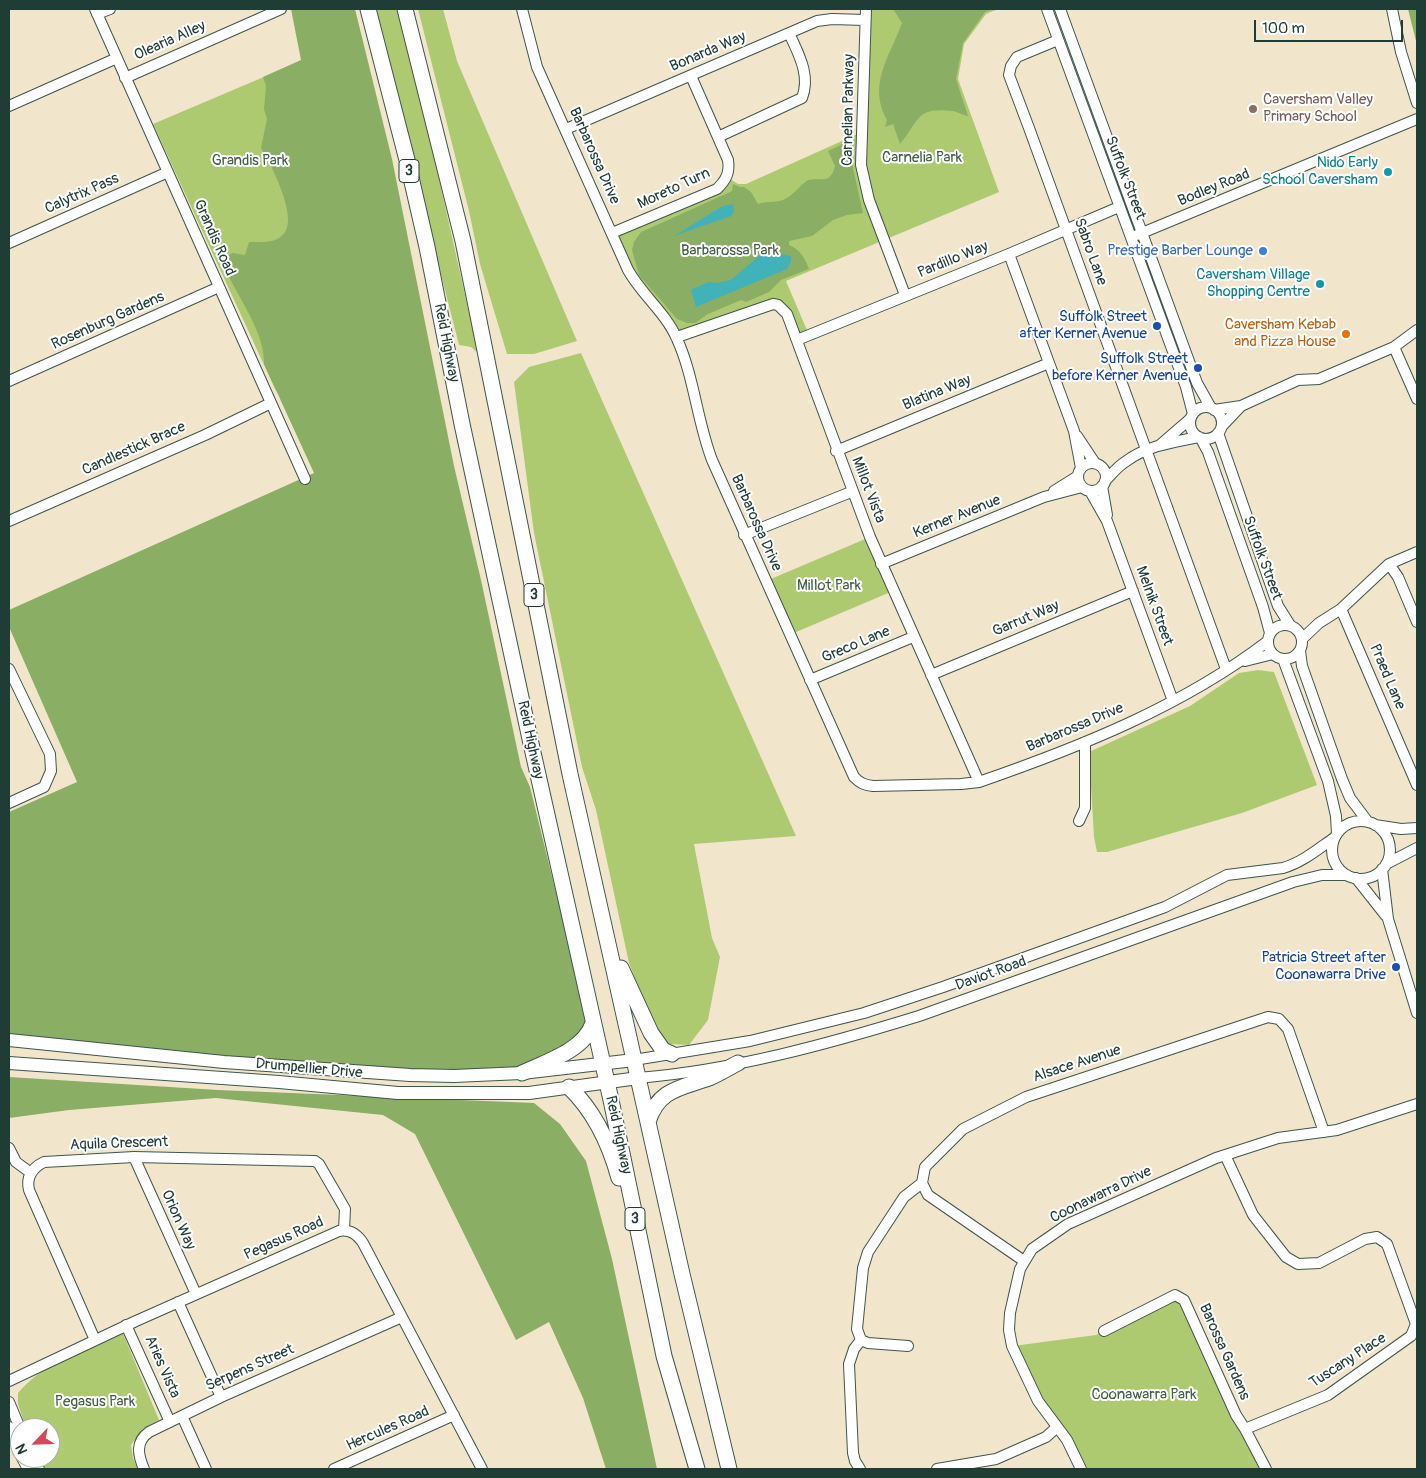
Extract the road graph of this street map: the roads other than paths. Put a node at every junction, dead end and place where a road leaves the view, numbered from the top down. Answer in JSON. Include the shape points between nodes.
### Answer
{"nodes":[{"id":1,"x":110,"y":9,"type":"edge"},
{"id":2,"x":281,"y":9,"type":"edge"},
{"id":3,"x":368,"y":9,"type":"edge"},
{"id":4,"x":406,"y":9,"type":"edge"},
{"id":5,"x":522,"y":9,"type":"edge"},
{"id":6,"x":1047,"y":9,"type":"edge"},
{"id":7,"x":1060,"y":9,"type":"edge"},
{"id":8,"x":1392,"y":9,"type":"edge"},
{"id":9,"x":96,"y":12,"type":"edge"},
{"id":10,"x":866,"y":14,"type":"edge"},
{"id":11,"x":789,"y":33,"type":"junction"},
{"id":12,"x":1058,"y":40,"type":"junction"},
{"id":13,"x":117,"y":58,"type":"junction"},
{"id":14,"x":691,"y":76,"type":"junction"},
{"id":15,"x":125,"y":78,"type":"junction"},
{"id":16,"x":1417,"y":103,"type":"edge"},
{"id":17,"x":9,"y":106,"type":"edge"},
{"id":18,"x":1417,"y":119,"type":"edge"},
{"id":19,"x":566,"y":129,"type":"junction"},
{"id":20,"x":718,"y":137,"type":"junction"},
{"id":21,"x":168,"y":172,"type":"junction"},
{"id":22,"x":1119,"y":207,"type":"junction"},
{"id":23,"x":1065,"y":229,"type":"junction"},
{"id":24,"x":612,"y":233,"type":"junction"},
{"id":25,"x":1143,"y":233,"type":"junction"},
{"id":26,"x":1132,"y":238,"type":"junction"},
{"id":27,"x":9,"y":243,"type":"edge"},
{"id":28,"x":1009,"y":254,"type":"junction"},
{"id":29,"x":219,"y":287,"type":"junction"},
{"id":30,"x":905,"y":295,"type":"junction"},
{"id":31,"x":1417,"y":330,"type":"edge"},
{"id":32,"x":677,"y":337,"type":"junction"},
{"id":33,"x":797,"y":340,"type":"junction"},
{"id":34,"x":1394,"y":347,"type":"junction"},
{"id":35,"x":1049,"y":363,"type":"junction"},
{"id":36,"x":9,"y":381,"type":"edge"},
{"id":37,"x":1417,"y":399,"type":"edge"},
{"id":38,"x":271,"y":403,"type":"junction"},
{"id":39,"x":1242,"y":406,"type":"junction"},
{"id":40,"x":1212,"y":409,"type":"junction"},
{"id":41,"x":1191,"y":417,"type":"junction"},
{"id":42,"x":1220,"y":429,"type":"junction"},
{"id":43,"x":1074,"y":431,"type":"junction"},
{"id":44,"x":1200,"y":438,"type":"junction"},
{"id":45,"x":1159,"y":445,"type":"junction"},
{"id":46,"x":836,"y":451,"type":"junction"},
{"id":47,"x":1146,"y":451,"type":"junction"},
{"id":48,"x":1125,"y":462,"type":"junction"},
{"id":49,"x":1096,"y":464,"type":"junction"},
{"id":50,"x":1079,"y":472,"type":"junction"},
{"id":51,"x":305,"y":480,"type":"dead end"},
{"id":52,"x":1104,"y":483,"type":"junction"},
{"id":53,"x":1086,"y":489,"type":"junction"},
{"id":54,"x":851,"y":492,"type":"junction"},
{"id":55,"x":1044,"y":497,"type":"junction"},
{"id":56,"x":9,"y":521,"type":"edge"},
{"id":57,"x":1107,"y":521,"type":"junction"},
{"id":58,"x":744,"y":535,"type":"junction"},
{"id":59,"x":1417,"y":552,"type":"edge"},
{"id":60,"x":881,"y":564,"type":"junction"},
{"id":61,"x":1389,"y":564,"type":"junction"},
{"id":62,"x":1133,"y":591,"type":"junction"},
{"id":63,"x":1341,"y":609,"type":"junction"},
{"id":64,"x":1417,"y":622,"type":"edge"},
{"id":65,"x":1319,"y":624,"type":"junction"},
{"id":66,"x":1293,"y":626,"type":"junction"},
{"id":67,"x":913,"y":636,"type":"junction"},
{"id":68,"x":1269,"y":637,"type":"junction"},
{"id":69,"x":1302,"y":639,"type":"junction"},
{"id":70,"x":1300,"y":651,"type":"junction"},
{"id":71,"x":1273,"y":654,"type":"junction"},
{"id":72,"x":1283,"y":659,"type":"junction"},
{"id":73,"x":1241,"y":662,"type":"junction"},
{"id":74,"x":9,"y":669,"type":"edge"},
{"id":75,"x":1226,"y":669,"type":"junction"},
{"id":76,"x":931,"y":675,"type":"junction"},
{"id":77,"x":810,"y":680,"type":"junction"},
{"id":78,"x":1173,"y":701,"type":"junction"},
{"id":79,"x":1084,"y":742,"type":"junction"},
{"id":80,"x":980,"y":782,"type":"junction"},
{"id":81,"x":1417,"y":785,"type":"edge"},
{"id":82,"x":9,"y":803,"type":"edge"},
{"id":83,"x":1079,"y":821,"type":"dead end"},
{"id":84,"x":1371,"y":823,"type":"junction"},
{"id":85,"x":1417,"y":828,"type":"edge"},
{"id":86,"x":1336,"y":836,"type":"junction"},
{"id":87,"x":1417,"y":848,"type":"edge"},
{"id":88,"x":1384,"y":866,"type":"junction"},
{"id":89,"x":1351,"y":876,"type":"junction"},
{"id":90,"x":1388,"y":919,"type":"junction"},
{"id":91,"x":608,"y":942,"type":"junction"},
{"id":92,"x":1417,"y":1012,"type":"edge"},
{"id":93,"x":593,"y":1023,"type":"junction"},
{"id":94,"x":9,"y":1040,"type":"edge"},
{"id":95,"x":672,"y":1054,"type":"junction"},
{"id":96,"x":634,"y":1060,"type":"junction"},
{"id":97,"x":9,"y":1063,"type":"edge"},
{"id":98,"x":738,"y":1063,"type":"junction"},
{"id":99,"x":603,"y":1064,"type":"junction"},
{"id":100,"x":522,"y":1073,"type":"junction"},
{"id":101,"x":638,"y":1078,"type":"junction"},
{"id":102,"x":607,"y":1082,"type":"junction"},
{"id":103,"x":569,"y":1087,"type":"junction"},
{"id":104,"x":1417,"y":1104,"type":"edge"},
{"id":105,"x":648,"y":1122,"type":"junction"},
{"id":106,"x":1324,"y":1132,"type":"junction"},
{"id":107,"x":9,"y":1148,"type":"edge"},
{"id":108,"x":1225,"y":1155,"type":"junction"},
{"id":109,"x":134,"y":1157,"type":"junction"},
{"id":110,"x":31,"y":1173,"type":"junction"},
{"id":111,"x":922,"y":1183,"type":"junction"},
{"id":112,"x":344,"y":1230,"type":"junction"},
{"id":113,"x":1024,"y":1261,"type":"junction"},
{"id":114,"x":196,"y":1294,"type":"junction"},
{"id":115,"x":178,"y":1302,"type":"junction"},
{"id":116,"x":402,"y":1317,"type":"junction"},
{"id":117,"x":126,"y":1326,"type":"junction"},
{"id":118,"x":1104,"y":1331,"type":"dead end"},
{"id":119,"x":95,"y":1340,"type":"junction"},
{"id":120,"x":860,"y":1340,"type":"junction"},
{"id":121,"x":908,"y":1346,"type":"dead end"},
{"id":122,"x":664,"y":1356,"type":"junction"},
{"id":123,"x":9,"y":1381,"type":"edge"},
{"id":124,"x":221,"y":1397,"type":"junction"},
{"id":125,"x":9,"y":1402,"type":"edge"},
{"id":126,"x":454,"y":1415,"type":"junction"},
{"id":127,"x":182,"y":1416,"type":"junction"},
{"id":128,"x":16,"y":1418,"type":"edge"},
{"id":129,"x":170,"y":1422,"type":"junction"},
{"id":130,"x":1057,"y":1427,"type":"junction"},
{"id":131,"x":1245,"y":1429,"type":"junction"},
{"id":132,"x":144,"y":1469,"type":"edge"},
{"id":133,"x":206,"y":1469,"type":"edge"},
{"id":134,"x":334,"y":1469,"type":"edge"},
{"id":135,"x":482,"y":1469,"type":"edge"},
{"id":136,"x":697,"y":1469,"type":"edge"},
{"id":137,"x":729,"y":1469,"type":"edge"},
{"id":138,"x":860,"y":1469,"type":"edge"},
{"id":139,"x":937,"y":1469,"type":"edge"},
{"id":140,"x":1081,"y":1469,"type":"edge"},
{"id":141,"x":1266,"y":1469,"type":"edge"}],
"edges":[{"from":1,"to":9,"type":"street"},
{"from":2,"to":15,"type":"street","name":"Olearia Alley"},
{"from":3,"to":93,"type":"highway","name":"Reid Highway","number":"3","via":[[445,335]]},
{"from":4,"to":91,"type":"highway","name":"Reid Highway","number":"3","via":[[463,240],[570,774]]},
{"from":5,"to":19,"type":"street","name":"Barbarossa Drive","via":[[537,66]]},
{"from":6,"to":12,"type":"street","name":"Suffolk Street"},
{"from":7,"to":25,"type":"street","name":"Suffolk Street"},
{"from":8,"to":16,"type":"street"},
{"from":9,"to":13,"type":"street","name":"Grandis Road"},
{"from":10,"to":11,"type":"street","name":"Bonarda Way","via":[[817,21]]},
{"from":10,"to":30,"type":"street","name":"Carnelian Parkway","via":[[861,165],[869,200]]},
{"from":11,"to":14,"type":"street","name":"Bonarda Way"},
{"from":11,"to":20,"type":"street","via":[[802,63],[802,98]]},
{"from":12,"to":22,"type":"street","name":"Suffolk Street"},
{"from":12,"to":23,"type":"street","name":"Sabro Lane","via":[[1016,57],[1009,75]]},
{"from":13,"to":15,"type":"street","name":"Grandis Road"},
{"from":13,"to":17,"type":"street"},
{"from":14,"to":19,"type":"street","name":"Bonarda Way"},
{"from":14,"to":20,"type":"street","name":"Moreto Turn"},
{"from":15,"to":21,"type":"street","name":"Grandis Road"},
{"from":18,"to":25,"type":"street","name":"Bodley Road"},
{"from":19,"to":24,"type":"street","name":"Barbarossa Drive"},
{"from":20,"to":24,"type":"street","name":"Moreto Turn","via":[[729,169],[728,177],[717,188]]},
{"from":21,"to":27,"type":"street","name":"Calytrix Pass"},
{"from":21,"to":29,"type":"street","name":"Grandis Road"},
{"from":22,"to":23,"type":"street","name":"Pardillo Way"},
{"from":22,"to":26,"type":"street","name":"Suffolk Street"},
{"from":23,"to":28,"type":"street","name":"Pardillo Way"},
{"from":23,"to":47,"type":"street","name":"Sabro Lane"},
{"from":24,"to":32,"type":"street","name":"Barbarossa Drive","via":[[636,284],[664,316]]},
{"from":25,"to":26,"type":"street","name":"Bodley Road"},
{"from":25,"to":40,"type":"street","name":"Suffolk Street","via":[[1197,383]]},
{"from":26,"to":41,"type":"street","name":"Suffolk Street","via":[[1190,400]]},
{"from":28,"to":30,"type":"street","name":"Pardillo Way"},
{"from":28,"to":35,"type":"street"},
{"from":29,"to":36,"type":"street","name":"Rosenburg Gardens"},
{"from":29,"to":38,"type":"street","name":"Grandis Road"},
{"from":30,"to":33,"type":"street","name":"Pardillo Way"},
{"from":31,"to":34,"type":"street"},
{"from":32,"to":33,"type":"street","name":"Millot Vista","via":[[773,304],[786,314]]},
{"from":32,"to":58,"type":"street","name":"Barbarossa Drive","via":[[704,442]]},
{"from":33,"to":46,"type":"street","name":"Millot Vista"},
{"from":34,"to":37,"type":"street"},
{"from":34,"to":39,"type":"street","via":[[1319,379],[1298,380]]},
{"from":35,"to":43,"type":"street"},
{"from":35,"to":46,"type":"street","name":"Blatina Way"},
{"from":38,"to":51,"type":"street","name":"Grandis Road"},
{"from":38,"to":56,"type":"street","name":"Candlestick Brace"},
{"from":39,"to":40,"type":"street"},
{"from":39,"to":42,"type":"street"},
{"from":40,"to":41,"type":"street","via":[[1200,408]]},
{"from":40,"to":42,"type":"street","via":[[1221,418]]},
{"from":41,"to":44,"type":"street","via":[[1191,430]]},
{"from":41,"to":45,"type":"street"},
{"from":42,"to":44,"type":"street","via":[[1211,439]]},
{"from":42,"to":66,"type":"street","name":"Suffolk Street","via":[[1278,606]]},
{"from":43,"to":49,"type":"street"},
{"from":43,"to":50,"type":"street"},
{"from":44,"to":45,"type":"street"},
{"from":44,"to":68,"type":"street","name":"Suffolk Street","via":[[1208,452],[1263,606]]},
{"from":45,"to":47,"type":"street"},
{"from":46,"to":54,"type":"street","name":"Millot Vista"},
{"from":47,"to":48,"type":"street"},
{"from":47,"to":75,"type":"street","name":"Sabro Lane"},
{"from":48,"to":49,"type":"street"},
{"from":48,"to":52,"type":"street"},
{"from":49,"to":50,"type":"street","via":[[1087,464]]},
{"from":49,"to":52,"type":"street","via":[[1104,471]]},
{"from":50,"to":53,"type":"street"},
{"from":50,"to":55,"type":"street","name":"Kerner Avenue"},
{"from":52,"to":53,"type":"street","via":[[1096,490]]},
{"from":52,"to":57,"type":"street","name":"Melnik Street"},
{"from":53,"to":55,"type":"street","name":"Kerner Avenue"},
{"from":53,"to":57,"type":"street","name":"Melnik Street"},
{"from":54,"to":58,"type":"street"},
{"from":54,"to":60,"type":"street","name":"Millot Vista"},
{"from":55,"to":60,"type":"street","name":"Kerner Avenue"},
{"from":57,"to":62,"type":"street","name":"Melnik Street"},
{"from":58,"to":77,"type":"street","name":"Barbarossa Drive"},
{"from":59,"to":61,"type":"street"},
{"from":60,"to":67,"type":"street","name":"Millot Vista"},
{"from":61,"to":63,"type":"street"},
{"from":61,"to":64,"type":"street"},
{"from":62,"to":76,"type":"street","name":"Garrut Way"},
{"from":62,"to":78,"type":"street","name":"Melnik Street"},
{"from":63,"to":65,"type":"street"},
{"from":63,"to":81,"type":"street","name":"Praed Lane"},
{"from":65,"to":66,"type":"street"},
{"from":65,"to":69,"type":"street"},
{"from":66,"to":68,"type":"street","via":[[1279,625]]},
{"from":66,"to":69,"type":"street"},
{"from":67,"to":76,"type":"street","name":"Millot Vista"},
{"from":67,"to":77,"type":"street","name":"Greco Lane"},
{"from":68,"to":71,"type":"street"},
{"from":68,"to":73,"type":"street","name":"Barbarossa Drive"},
{"from":69,"to":70,"type":"street"},
{"from":70,"to":72,"type":"street","via":[[1293,658]]},
{"from":70,"to":84,"type":"street","via":[[1302,666],[1342,779],[1350,798]]},
{"from":71,"to":72,"type":"street"},
{"from":71,"to":73,"type":"street","name":"Barbarossa Drive"},
{"from":72,"to":86,"type":"street","via":[[1330,789],[1336,816]]},
{"from":73,"to":75,"type":"street","name":"Barbarossa Drive"},
{"from":74,"to":82,"type":"street","via":[[50,754],[51,771],[44,787]]},
{"from":75,"to":78,"type":"street","name":"Barbarossa Drive","via":[[1203,686]]},
{"from":76,"to":80,"type":"street","name":"Millot Vista"},
{"from":77,"to":80,"type":"street","name":"Barbarossa Drive","via":[[859,782],[872,786]]},
{"from":78,"to":79,"type":"street","name":"Barbarossa Drive"},
{"from":79,"to":80,"type":"street","name":"Barbarossa Drive"},
{"from":79,"to":83,"type":"street","via":[[1085,808]]},
{"from":84,"to":85,"type":"street","via":[[1401,829]]},
{"from":84,"to":86,"type":"street","via":[[1353,822],[1344,826]]},
{"from":84,"to":88,"type":"street","via":[[1388,840],[1389,852]]},
{"from":86,"to":89,"type":"street","via":[[1332,852],[1336,865]]},
{"from":86,"to":95,"type":"street","name":"Daviot Road","via":[[1292,865],[1227,875],[1165,907],[898,1002],[769,1037]]},
{"from":87,"to":88,"type":"street"},
{"from":88,"to":89,"type":"street","via":[[1370,877]]},
{"from":88,"to":90,"type":"street"},
{"from":89,"to":90,"type":"street"},
{"from":89,"to":98,"type":"street","name":"Daviot Road","via":[[1322,875],[1293,882],[919,1016],[819,1045]]},
{"from":90,"to":92,"type":"street"},
{"from":91,"to":95,"type":"highway","via":[[651,1033],[663,1050]]},
{"from":91,"to":96,"type":"highway","name":"Reid Highway","number":"3"},
{"from":93,"to":99,"type":"highway","name":"Reid Highway","number":"3"},
{"from":93,"to":100,"type":"highway","via":[[587,1037],[576,1046]]},
{"from":94,"to":100,"type":"main road","name":"Drumpellier Drive","via":[[224,1062],[388,1074]]},
{"from":95,"to":96,"type":"street","name":"Daviot Road"},
{"from":96,"to":99,"type":"main road","name":"Drumpellier Drive"},
{"from":96,"to":101,"type":"highway","name":"Reid Highway","number":"3"},
{"from":97,"to":103,"type":"main road","name":"Drumpellier Drive","via":[[398,1093],[529,1093]]},
{"from":98,"to":101,"type":"street","name":"Daviot Road"},
{"from":98,"to":105,"type":"highway","via":[[662,1098],[654,1105]]},
{"from":99,"to":100,"type":"main road","name":"Drumpellier Drive"},
{"from":99,"to":102,"type":"highway","name":"Reid Highway","number":"3"},
{"from":101,"to":102,"type":"main road","name":"Drumpellier Drive"},
{"from":101,"to":105,"type":"highway","name":"Reid Highway","number":"3"},
{"from":102,"to":103,"type":"main road","name":"Drumpellier Drive"},
{"from":102,"to":122,"type":"highway","name":"Reid Highway","number":"3"},
{"from":103,"to":122,"type":"highway","via":[[589,1109],[619,1176],[648,1326]]},
{"from":104,"to":106,"type":"street","name":"Coonawarra Drive"},
{"from":105,"to":137,"type":"highway","name":"Reid Highway","number":"3"},
{"from":106,"to":108,"type":"street","name":"Coonawarra Drive","via":[[1278,1138]]},
{"from":106,"to":111,"type":"street","name":"Alsace Avenue","via":[[1288,1029],[1279,1019],[1268,1017],[1026,1097],[963,1129],[924,1167]]},
{"from":107,"to":110,"type":"street","via":[[16,1162]]},
{"from":108,"to":113,"type":"street","name":"Coonawarra Drive","via":[[1068,1224],[1032,1249]]},
{"from":108,"to":131,"type":"street","name":"Tuscany Place","via":[[1253,1215],[1286,1257],[1298,1264],[1319,1263],[1365,1239],[1377,1237],[1387,1244],[1416,1324],[1411,1336],[1328,1395]]},
{"from":109,"to":110,"type":"street","name":"Aquila Crescent","via":[[48,1162],[36,1166]]},
{"from":109,"to":112,"type":"street","name":"Aquila Crescent","via":[[314,1161],[319,1164],[345,1209]]},
{"from":109,"to":114,"type":"street","name":"Orion Way"},
{"from":110,"to":119,"type":"street","via":[[30,1194]]},
{"from":111,"to":113,"type":"street","via":[[928,1195]]},
{"from":111,"to":120,"type":"street","via":[[904,1197],[868,1252],[863,1268],[857,1330]]},
{"from":112,"to":114,"type":"street","name":"Pegasus Road"},
{"from":112,"to":116,"type":"street","name":"Pegasus Road","via":[[359,1237]]},
{"from":113,"to":130,"type":"street","name":"Coonawarra Drive","via":[[1010,1313],[1012,1346],[1038,1401]]},
{"from":114,"to":115,"type":"street","name":"Pegasus Road"},
{"from":115,"to":117,"type":"street","name":"Pegasus Road"},
{"from":115,"to":124,"type":"street"},
{"from":116,"to":124,"type":"street","name":"Serpens Street"},
{"from":116,"to":126,"type":"street","name":"Pegasus Road"},
{"from":117,"to":119,"type":"street","name":"Pegasus Road"},
{"from":117,"to":129,"type":"street","name":"Aries Vista"},
{"from":118,"to":131,"type":"street","name":"Barossa Gardens","via":[[1175,1295],[1184,1300]]},
{"from":119,"to":123,"type":"street","name":"Pegasus Road"},
{"from":120,"to":121,"type":"street"},
{"from":120,"to":138,"type":"street","via":[[849,1364],[853,1453]]},
{"from":122,"to":136,"type":"highway","name":"Reid Highway","number":"3"},
{"from":124,"to":127,"type":"street","name":"Serpens Street"},
{"from":125,"to":128,"type":"street"},
{"from":126,"to":134,"type":"street","name":"Hercules Road"},
{"from":126,"to":135,"type":"street","name":"Pegasus Road"},
{"from":127,"to":129,"type":"street","name":"Serpens Street"},
{"from":127,"to":133,"type":"street"},
{"from":129,"to":132,"type":"street","name":"Serpens Street","via":[[146,1434],[141,1441],[138,1453]]},
{"from":130,"to":139,"type":"street","via":[[1046,1438],[996,1460]]},
{"from":130,"to":140,"type":"street","name":"Coonawarra Drive"},
{"from":131,"to":141,"type":"street","name":"Barossa Gardens"}]}
